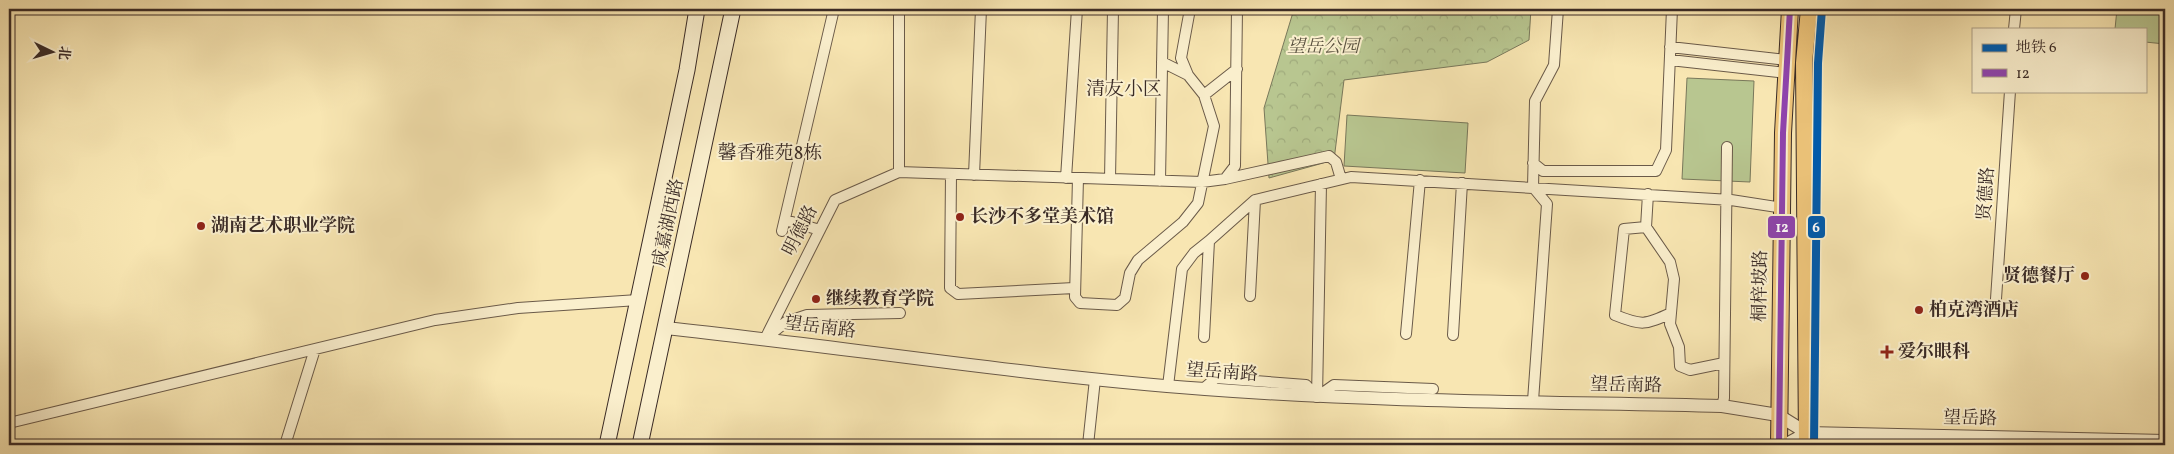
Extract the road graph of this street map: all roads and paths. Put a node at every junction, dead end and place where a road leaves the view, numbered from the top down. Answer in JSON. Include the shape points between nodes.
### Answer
{"nodes":[{"id":1,"x":697,"y":9,"type":"edge"},
{"id":2,"x":733,"y":9,"type":"edge"},
{"id":3,"x":834,"y":9,"type":"edge"},
{"id":4,"x":899,"y":9,"type":"edge"},
{"id":5,"x":981,"y":9,"type":"edge"},
{"id":6,"x":1077,"y":9,"type":"edge"},
{"id":7,"x":1114,"y":9,"type":"edge"},
{"id":8,"x":1163,"y":9,"type":"edge"},
{"id":9,"x":1190,"y":9,"type":"edge"},
{"id":10,"x":1237,"y":9,"type":"edge"},
{"id":11,"x":1558,"y":9,"type":"edge"},
{"id":12,"x":1672,"y":9,"type":"edge"},
{"id":13,"x":1790,"y":9,"type":"edge"},
{"id":14,"x":1809,"y":9,"type":"edge"},
{"id":15,"x":2016,"y":9,"type":"edge"},
{"id":16,"x":2014,"y":28,"type":"edge"},
{"id":17,"x":1670,"y":48,"type":"junction"},
{"id":18,"x":1670,"y":60,"type":"junction"},
{"id":19,"x":1162,"y":62,"type":"junction"},
{"id":20,"x":1787,"y":67,"type":"junction"},
{"id":21,"x":1237,"y":69,"type":"junction"},
{"id":22,"x":1188,"y":75,"type":"junction"},
{"id":23,"x":2010,"y":92,"type":"edge"},
{"id":24,"x":1204,"y":95,"type":"junction"},
{"id":25,"x":1727,"y":147,"type":"dead end"},
{"id":26,"x":1533,"y":163,"type":"junction"},
{"id":27,"x":899,"y":172,"type":"junction"},
{"id":28,"x":951,"y":174,"type":"junction"},
{"id":29,"x":974,"y":175,"type":"junction"},
{"id":30,"x":1066,"y":178,"type":"junction"},
{"id":31,"x":1078,"y":178,"type":"junction"},
{"id":32,"x":1110,"y":179,"type":"junction"},
{"id":33,"x":1225,"y":179,"type":"junction"},
{"id":34,"x":1341,"y":179,"type":"junction"},
{"id":35,"x":1420,"y":180,"type":"junction"},
{"id":36,"x":1160,"y":181,"type":"junction"},
{"id":37,"x":1202,"y":182,"type":"junction"},
{"id":38,"x":1462,"y":183,"type":"junction"},
{"id":39,"x":1321,"y":184,"type":"junction"},
{"id":40,"x":1533,"y":187,"type":"junction"},
{"id":41,"x":1648,"y":194,"type":"junction"},
{"id":42,"x":1726,"y":199,"type":"junction"},
{"id":43,"x":1256,"y":200,"type":"junction"},
{"id":44,"x":1783,"y":208,"type":"junction"},
{"id":45,"x":784,"y":220,"type":"junction"},
{"id":46,"x":1646,"y":227,"type":"junction"},
{"id":47,"x":820,"y":230,"type":"junction"},
{"id":48,"x":782,"y":231,"type":"dead end"},
{"id":49,"x":1209,"y":241,"type":"junction"},
{"id":50,"x":1074,"y":288,"type":"junction"},
{"id":51,"x":1250,"y":296,"type":"dead end"},
{"id":52,"x":1996,"y":299,"type":"dead end"},
{"id":53,"x":638,"y":300,"type":"junction"},
{"id":54,"x":900,"y":313,"type":"dead end"},
{"id":55,"x":1671,"y":313,"type":"junction"},
{"id":56,"x":665,"y":328,"type":"junction"},
{"id":57,"x":1406,"y":334,"type":"dead end"},
{"id":58,"x":1453,"y":336,"type":"dead end"},
{"id":59,"x":1204,"y":337,"type":"dead end"},
{"id":60,"x":765,"y":339,"type":"junction"},
{"id":61,"x":315,"y":349,"type":"junction"},
{"id":62,"x":1724,"y":363,"type":"junction"},
{"id":63,"x":1095,"y":379,"type":"junction"},
{"id":64,"x":1168,"y":386,"type":"junction"},
{"id":65,"x":1433,"y":389,"type":"dead end"},
{"id":66,"x":1317,"y":397,"type":"junction"},
{"id":67,"x":1533,"y":401,"type":"junction"},
{"id":68,"x":1722,"y":406,"type":"junction"},
{"id":69,"x":1778,"y":414,"type":"junction"},
{"id":70,"x":9,"y":423,"type":"edge"},
{"id":71,"x":1807,"y":439,"type":"edge"},
{"id":72,"x":2165,"y":441,"type":"edge"},
{"id":73,"x":286,"y":445,"type":"edge"},
{"id":74,"x":608,"y":445,"type":"edge"},
{"id":75,"x":640,"y":445,"type":"edge"},
{"id":76,"x":1088,"y":445,"type":"edge"},
{"id":77,"x":1779,"y":445,"type":"edge"},
{"id":78,"x":1785,"y":445,"type":"edge"}],
"edges":[{"from":1,"to":53,"type":"main road","name":"咸嘉湖西路"},
{"from":2,"to":56,"type":"main road","name":"咸嘉湖西路"},
{"from":3,"to":45,"type":"street"},
{"from":4,"to":27,"type":"street"},
{"from":5,"to":29,"type":"street"},
{"from":6,"to":30,"type":"street"},
{"from":7,"to":32,"type":"street"},
{"from":8,"to":19,"type":"street"},
{"from":9,"to":22,"type":"street","via":[[1180,58]]},
{"from":10,"to":21,"type":"street"},
{"from":11,"to":26,"type":"street","via":[[1554,65],[1535,101]]},
{"from":12,"to":17,"type":"street"},
{"from":13,"to":20,"type":"main road","name":"桐梓坡路"},
{"from":14,"to":71,"type":"main road","via":[[1804,63]]},
{"from":15,"to":16,"type":"street"},
{"from":17,"to":18,"type":"street"},
{"from":17,"to":20,"type":"street"},
{"from":18,"to":20,"type":"street"},
{"from":18,"to":26,"type":"street","via":[[1666,150],[1656,172],[1543,171]]},
{"from":19,"to":22,"type":"street"},
{"from":19,"to":36,"type":"street"},
{"from":20,"to":44,"type":"main road","name":"桐梓坡路"},
{"from":21,"to":24,"type":"street"},
{"from":21,"to":33,"type":"street","via":[[1235,166]]},
{"from":22,"to":24,"type":"street"},
{"from":23,"to":52,"type":"street","name":"贤德路"},
{"from":24,"to":37,"type":"street","via":[[1214,126]]},
{"from":25,"to":42,"type":"street"},
{"from":26,"to":40,"type":"street"},
{"from":27,"to":28,"type":"street"},
{"from":27,"to":47,"type":"street","name":"明德路","via":[[835,200]]},
{"from":28,"to":29,"type":"street"},
{"from":28,"to":50,"type":"street","via":[[950,288],[958,294]]},
{"from":29,"to":30,"type":"street"},
{"from":30,"to":31,"type":"street"},
{"from":31,"to":32,"type":"street"},
{"from":31,"to":50,"type":"street"},
{"from":32,"to":36,"type":"street"},
{"from":33,"to":34,"type":"street","via":[[1329,156],[1336,162]]},
{"from":33,"to":37,"type":"street"},
{"from":34,"to":35,"type":"street"},
{"from":34,"to":39,"type":"street"},
{"from":35,"to":38,"type":"street"},
{"from":35,"to":57,"type":"street"},
{"from":36,"to":37,"type":"street"},
{"from":37,"to":50,"type":"street","via":[[1198,203],[1183,222],[1138,260],[1130,273],[1125,298],[1117,305],[1080,303]]},
{"from":38,"to":40,"type":"street"},
{"from":38,"to":58,"type":"street"},
{"from":39,"to":43,"type":"street"},
{"from":39,"to":66,"type":"street"},
{"from":40,"to":41,"type":"street"},
{"from":40,"to":67,"type":"street","via":[[1547,204]]},
{"from":41,"to":42,"type":"street"},
{"from":41,"to":46,"type":"street"},
{"from":42,"to":44,"type":"street"},
{"from":42,"to":62,"type":"street"},
{"from":43,"to":49,"type":"street"},
{"from":43,"to":51,"type":"street"},
{"from":44,"to":69,"type":"main road","name":"桐梓坡路"},
{"from":45,"to":47,"type":"street"},
{"from":45,"to":48,"type":"street"},
{"from":46,"to":55,"type":"street","via":[[1670,262],[1674,279]]},
{"from":46,"to":55,"type":"street","via":[[1624,229],[1615,315],[1634,323],[1649,323]]},
{"from":47,"to":60,"type":"street","name":"明德路"},
{"from":49,"to":59,"type":"street"},
{"from":49,"to":64,"type":"street","via":[[1182,269]]},
{"from":53,"to":61,"type":"street","via":[[518,308],[435,320]]},
{"from":53,"to":74,"type":"main road","name":"咸嘉湖西路"},
{"from":54,"to":60,"type":"street","via":[[807,315],[786,322]]},
{"from":55,"to":62,"type":"street","via":[[1670,324],[1679,347],[1680,366],[1690,370]]},
{"from":56,"to":60,"type":"street","name":"望岳南路"},
{"from":56,"to":75,"type":"main road","name":"咸嘉湖西路"},
{"from":60,"to":63,"type":"street","name":"望岳南路"},
{"from":61,"to":70,"type":"street"},
{"from":61,"to":73,"type":"street"},
{"from":62,"to":68,"type":"street"},
{"from":63,"to":64,"type":"street","name":"望岳南路"},
{"from":63,"to":76,"type":"street"},
{"from":64,"to":66,"type":"street","name":"望岳南路"},
{"from":65,"to":66,"type":"street","via":[[1334,385]]},
{"from":66,"to":67,"type":"street","name":"望岳南路"},
{"from":67,"to":68,"type":"street","name":"望岳南路"},
{"from":68,"to":69,"type":"street","name":"望岳南路"},
{"from":69,"to":71,"type":"street"},
{"from":69,"to":77,"type":"main road","name":"桐梓坡路"},
{"from":71,"to":72,"type":"street","name":"望岳路"},
{"from":71,"to":78,"type":"street"}]}
